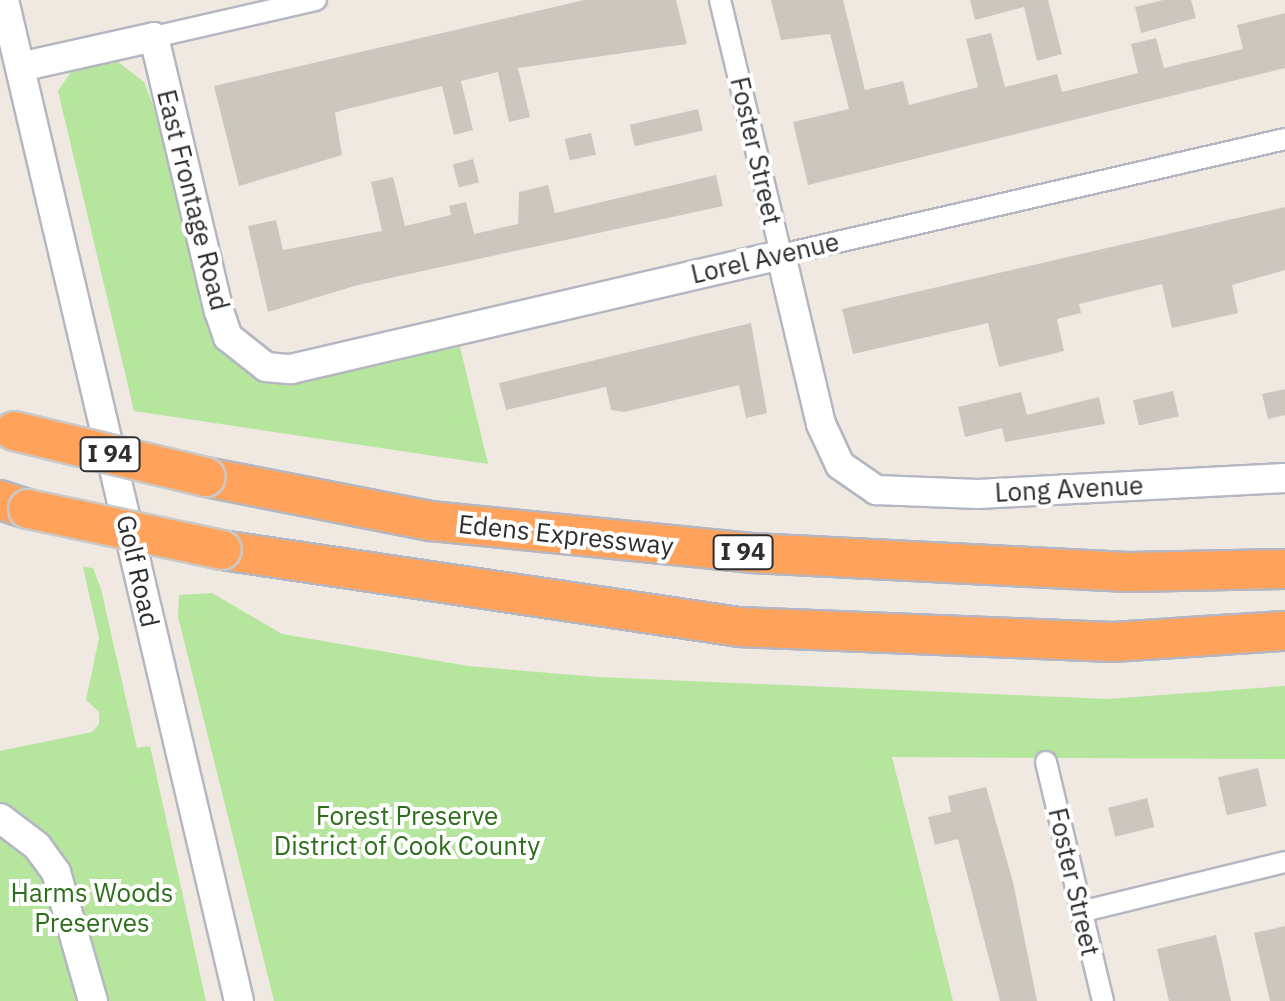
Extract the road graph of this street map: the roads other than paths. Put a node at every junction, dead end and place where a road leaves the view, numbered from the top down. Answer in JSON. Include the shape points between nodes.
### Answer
{"nodes":[{"id":1,"x":4,"y":0,"type":"edge"},
{"id":2,"x":316,"y":0,"type":"edge"},
{"id":3,"x":720,"y":0,"type":"edge"},
{"id":4,"x":154,"y":37,"type":"junction"},
{"id":5,"x":10,"y":69,"type":"edge"},
{"id":6,"x":1285,"y":139,"type":"edge"},
{"id":7,"x":781,"y":255,"type":"junction"},
{"id":8,"x":246,"y":357,"type":"joint"},
{"id":9,"x":7,"y":428,"type":"edge"},
{"id":10,"x":1285,"y":478,"type":"edge"},
{"id":11,"x":856,"y":480,"type":"joint"},
{"id":12,"x":14,"y":504,"type":"edge"},
{"id":13,"x":1285,"y":569,"type":"edge"},
{"id":14,"x":1285,"y":631,"type":"edge"},
{"id":15,"x":1046,"y":762,"type":"dead end"},
{"id":16,"x":0,"y":818,"type":"edge"},
{"id":17,"x":1285,"y":862,"type":"edge"},
{"id":18,"x":1080,"y":912,"type":"junction"},
{"id":19,"x":93,"y":1001,"type":"edge"},
{"id":20,"x":239,"y":1001,"type":"edge"},
{"id":21,"x":1103,"y":1001,"type":"edge"}],
"edges":[{"from":1,"to":5,"type":"street","name":"Golf Road"},
{"from":2,"to":4,"type":"street"},
{"from":3,"to":7,"type":"street","name":"Foster Street"},
{"from":4,"to":5,"type":"street"},
{"from":4,"to":8,"type":"street","name":"East Frontage Road","via":[[219,311]]},
{"from":5,"to":20,"type":"street","name":"Golf Road"},
{"from":6,"to":7,"type":"street","name":"Lorel Avenue"},
{"from":7,"to":8,"type":"street","name":"Lorel Avenue","via":[[291,369]]},
{"from":7,"to":11,"type":"street","name":"Foster Street","via":[[821,424],[840,465]]},
{"from":9,"to":13,"type":"highway","name":"Edens Expressway","number":"I 94","bridge":true,"via":[[206,477],[431,521],[752,553],[1129,572]]},
{"from":10,"to":11,"type":"street","name":"Long Avenue","via":[[978,494],[904,493]]},
{"from":12,"to":14,"type":"highway","bridge":true,"via":[[222,550],[739,627],[1113,642]]},
{"from":15,"to":18,"type":"street","name":"Foster Street"},
{"from":16,"to":19,"type":"street","via":[[37,846],[56,872]]},
{"from":17,"to":18,"type":"street"},
{"from":18,"to":21,"type":"street","name":"Foster Street"}]}
